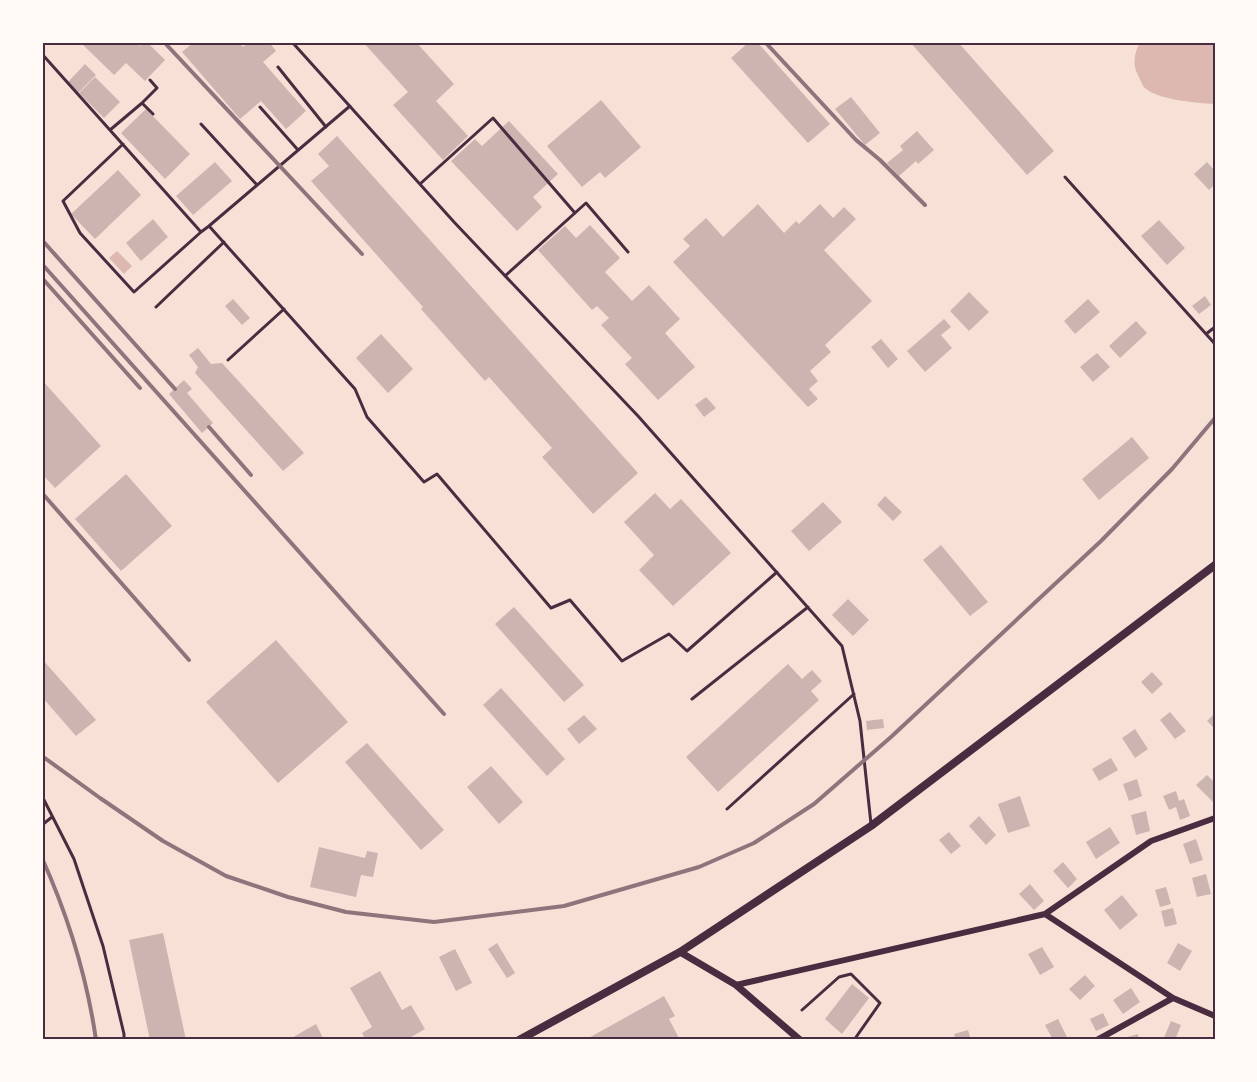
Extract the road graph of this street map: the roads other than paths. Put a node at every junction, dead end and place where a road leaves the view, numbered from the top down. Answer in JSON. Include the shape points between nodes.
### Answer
{"nodes":[{"id":1,"x":292,"y":42,"type":"edge"},
{"id":2,"x":42,"y":54,"type":"edge"},
{"id":3,"x":278,"y":67,"type":"dead end"},
{"id":4,"x":150,"y":80,"type":"dead end"},
{"id":5,"x":142,"y":103,"type":"junction"},
{"id":6,"x":350,"y":106,"type":"junction"},
{"id":7,"x":260,"y":107,"type":"dead end"},
{"id":8,"x":153,"y":114,"type":"dead end"},
{"id":9,"x":201,"y":124,"type":"dead end"},
{"id":10,"x":326,"y":127,"type":"junction"},
{"id":11,"x":110,"y":130,"type":"junction"},
{"id":12,"x":123,"y":144,"type":"junction"},
{"id":13,"x":298,"y":150,"type":"junction"},
{"id":14,"x":1065,"y":177,"type":"dead end"},
{"id":15,"x":420,"y":184,"type":"junction"},
{"id":16,"x":257,"y":185,"type":"junction"},
{"id":17,"x":574,"y":213,"type":"junction"},
{"id":18,"x":209,"y":226,"type":"junction"},
{"id":19,"x":201,"y":232,"type":"junction"},
{"id":20,"x":224,"y":242,"type":"junction"},
{"id":21,"x":628,"y":252,"type":"dead end"},
{"id":22,"x":505,"y":276,"type":"junction"},
{"id":23,"x":156,"y":307,"type":"dead end"},
{"id":24,"x":284,"y":309,"type":"junction"},
{"id":25,"x":1215,"y":327,"type":"edge"},
{"id":26,"x":1206,"y":334,"type":"junction"},
{"id":27,"x":1215,"y":344,"type":"edge"},
{"id":28,"x":228,"y":360,"type":"dead end"},
{"id":29,"x":1215,"y":566,"type":"edge"},
{"id":30,"x":777,"y":572,"type":"junction"},
{"id":31,"x":808,"y":607,"type":"junction"},
{"id":32,"x":854,"y":694,"type":"junction"},
{"id":33,"x":692,"y":699,"type":"dead end"},
{"id":34,"x":42,"y":796,"type":"edge"},
{"id":35,"x":727,"y":809,"type":"dead end"},
{"id":36,"x":53,"y":816,"type":"junction"},
{"id":37,"x":1215,"y":818,"type":"edge"},
{"id":38,"x":42,"y":825,"type":"edge"},
{"id":39,"x":871,"y":826,"type":"junction"},
{"id":40,"x":1045,"y":914,"type":"junction"},
{"id":41,"x":680,"y":952,"type":"junction"},
{"id":42,"x":736,"y":985,"type":"junction"},
{"id":43,"x":1173,"y":998,"type":"junction"},
{"id":44,"x":802,"y":1010,"type":"dead end"},
{"id":45,"x":1215,"y":1016,"type":"edge"},
{"id":46,"x":124,"y":1040,"type":"edge"},
{"id":47,"x":519,"y":1040,"type":"edge"},
{"id":48,"x":800,"y":1040,"type":"edge"},
{"id":49,"x":854,"y":1040,"type":"edge"},
{"id":50,"x":1097,"y":1040,"type":"edge"}],
"edges":[{"from":1,"to":6,"type":"lane"},
{"from":2,"to":11,"type":"lane"},
{"from":3,"to":10,"type":"lane"},
{"from":4,"to":5,"type":"lane","via":[[157,88]]},
{"from":5,"to":8,"type":"lane"},
{"from":5,"to":11,"type":"lane"},
{"from":6,"to":10,"type":"lane"},
{"from":6,"to":15,"type":"lane"},
{"from":7,"to":13,"type":"lane"},
{"from":9,"to":16,"type":"lane"},
{"from":10,"to":13,"type":"lane"},
{"from":11,"to":12,"type":"lane"},
{"from":12,"to":19,"type":"lane"},
{"from":12,"to":19,"type":"lane","via":[[63,201],[80,233],[134,292]]},
{"from":13,"to":16,"type":"lane"},
{"from":14,"to":26,"type":"lane"},
{"from":15,"to":17,"type":"lane","via":[[493,118]]},
{"from":15,"to":22,"type":"lane"},
{"from":16,"to":18,"type":"lane"},
{"from":17,"to":21,"type":"lane","via":[[586,203]]},
{"from":17,"to":22,"type":"lane"},
{"from":18,"to":19,"type":"lane"},
{"from":18,"to":20,"type":"lane"},
{"from":20,"to":23,"type":"lane"},
{"from":20,"to":24,"type":"lane"},
{"from":22,"to":30,"type":"lane","via":[[638,416]]},
{"from":24,"to":28,"type":"lane"},
{"from":24,"to":30,"type":"lane","via":[[355,389],[368,417],[424,482],[436,474],[551,608],[570,600],[622,661],[669,634],[687,651]]},
{"from":25,"to":26,"type":"lane"},
{"from":26,"to":27,"type":"lane"},
{"from":29,"to":39,"type":"main road"},
{"from":30,"to":31,"type":"lane"},
{"from":31,"to":32,"type":"lane","via":[[842,646]]},
{"from":31,"to":33,"type":"lane"},
{"from":32,"to":35,"type":"lane"},
{"from":32,"to":39,"type":"lane"},
{"from":34,"to":36,"type":"lane"},
{"from":36,"to":38,"type":"lane"},
{"from":36,"to":46,"type":"lane","via":[[74,859],[103,946]]},
{"from":37,"to":40,"type":"street","via":[[1151,841]]},
{"from":39,"to":41,"type":"main road"},
{"from":40,"to":42,"type":"street"},
{"from":40,"to":43,"type":"street"},
{"from":41,"to":42,"type":"street"},
{"from":41,"to":47,"type":"main road"},
{"from":42,"to":48,"type":"street"},
{"from":43,"to":45,"type":"street"},
{"from":43,"to":50,"type":"street"},
{"from":44,"to":49,"type":"lane","via":[[839,977],[851,974],[880,1003]]}]}
